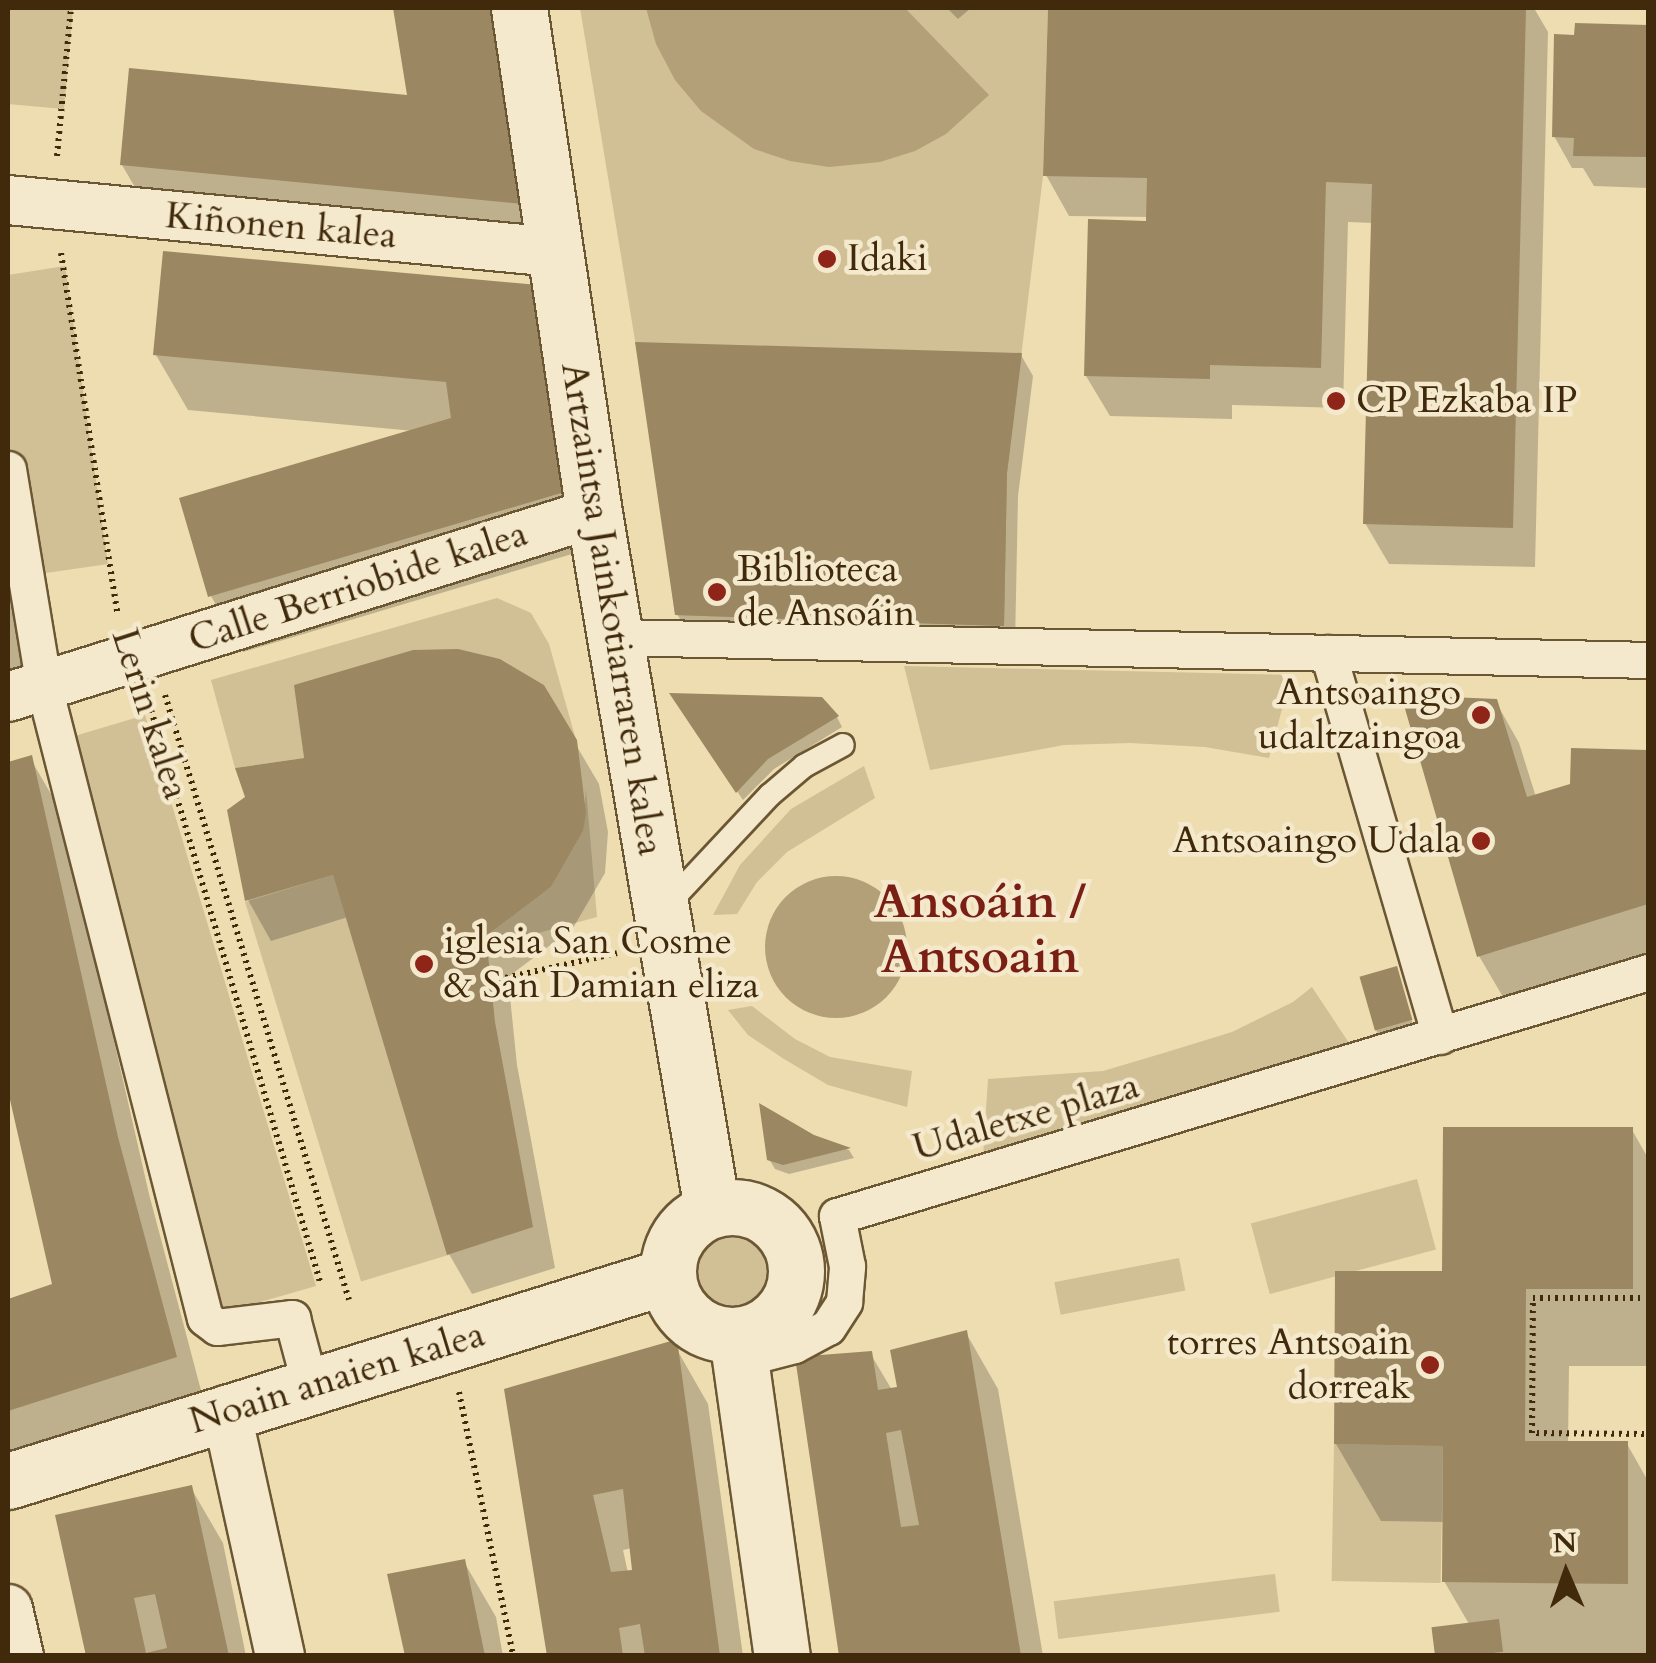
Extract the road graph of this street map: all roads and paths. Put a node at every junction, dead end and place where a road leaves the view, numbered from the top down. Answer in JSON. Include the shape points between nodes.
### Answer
{"nodes":[{"id":1,"x":71,"y":8,"type":"edge"},
{"id":2,"x":519,"y":8,"type":"edge"},
{"id":3,"x":8,"y":200,"type":"edge"},
{"id":4,"x":58,"y":204,"type":"junction"},
{"id":5,"x":554,"y":252,"type":"junction"},
{"id":6,"x":8,"y":469,"type":"edge"},
{"id":7,"x":594,"y":513,"type":"junction"},
{"id":8,"x":614,"y":637,"type":"junction"},
{"id":9,"x":1328,"y":654,"type":"junction"},
{"id":10,"x":1648,"y":660,"type":"edge"},
{"id":11,"x":148,"y":671,"type":"junction"},
{"id":12,"x":26,"y":692,"type":"edge"},
{"id":13,"x":843,"y":745,"type":"dead end"},
{"id":14,"x":646,"y":930,"type":"junction"},
{"id":15,"x":1648,"y":972,"type":"edge"},
{"id":16,"x":491,"y":980,"type":"dead end"},
{"id":17,"x":1440,"y":1036,"type":"junction"},
{"id":18,"x":712,"y":1209,"type":"junction"},
{"id":19,"x":666,"y":1276,"type":"junction"},
{"id":20,"x":306,"y":1295,"type":"dead end"},
{"id":21,"x":1645,"y":1298,"type":"dead end"},
{"id":22,"x":350,"y":1300,"type":"dead end"},
{"id":23,"x":739,"y":1348,"type":"junction"},
{"id":24,"x":310,"y":1385,"type":"junction"},
{"id":25,"x":459,"y":1391,"type":"dead end"},
{"id":26,"x":226,"y":1410,"type":"junction"},
{"id":27,"x":1644,"y":1434,"type":"dead end"},
{"id":28,"x":8,"y":1481,"type":"edge"},
{"id":29,"x":8,"y":1609,"type":"edge"},
{"id":30,"x":18,"y":1656,"type":"edge"},
{"id":31,"x":280,"y":1656,"type":"edge"},
{"id":32,"x":512,"y":1656,"type":"edge"},
{"id":33,"x":782,"y":1656,"type":"edge"}],
"edges":[{"from":1,"to":4,"type":"path","name":"Lerin kalea","via":[[54,180]]},
{"from":2,"to":5,"type":"street","name":"Artzaintsa Jainkotiarraren kalea"},
{"from":3,"to":4,"type":"street","name":"Kiñonen kalea"},
{"from":4,"to":5,"type":"street","name":"Kiñonen kalea"},
{"from":4,"to":11,"type":"path","name":"Lerin kalea","via":[[115,604]]},
{"from":5,"to":7,"type":"street","name":"Artzaintsa Jainkotiarraren kalea"},
{"from":6,"to":12,"type":"street"},
{"from":7,"to":8,"type":"street","name":"Artzaintsa Jainkotiarraren kalea"},
{"from":7,"to":11,"type":"street","name":"Calle Berriobide kalea"},
{"from":8,"to":9,"type":"street"},
{"from":8,"to":14,"type":"street","name":"Artzaintsa Jainkotiarraren kalea"},
{"from":9,"to":10,"type":"street"},
{"from":9,"to":17,"type":"street"},
{"from":11,"to":12,"type":"street","name":"Calle Berriobide kalea"},
{"from":11,"to":20,"type":"path","name":"Lerin kalea","via":[[323,1291]]},
{"from":11,"to":22,"type":"path"},
{"from":12,"to":24,"type":"street","via":[[205,1318],[217,1327],[292,1318]]},
{"from":13,"to":14,"type":"lane","via":[[770,795]]},
{"from":14,"to":16,"type":"path"},
{"from":14,"to":18,"type":"street","name":"Artzaintsa Jainkotiarraren kalea"},
{"from":15,"to":17,"type":"street","name":"Udaletxe plaza"},
{"from":17,"to":23,"type":"street","name":"Udaletxe plaza","via":[[837,1216],[848,1266],[844,1302],[828,1327],[794,1346]]},
{"from":18,"to":19,"type":"street","via":[[687,1223],[671,1248]]},
{"from":18,"to":23,"type":"street","via":[[743,1207],[772,1219],[792,1244],[798,1274],[789,1304]]},
{"from":19,"to":23,"type":"street","via":[[678,1308]]},
{"from":19,"to":24,"type":"street","name":"Noain anaien kalea"},
{"from":21,"to":27,"type":"path","via":[[1533,1298],[1532,1336],[1532,1433]]},
{"from":23,"to":33,"type":"street"},
{"from":24,"to":26,"type":"street","name":"Noain anaien kalea"},
{"from":25,"to":32,"type":"path"},
{"from":26,"to":28,"type":"street","name":"Noain anaien kalea"},
{"from":26,"to":31,"type":"street"},
{"from":29,"to":30,"type":"street"}]}
